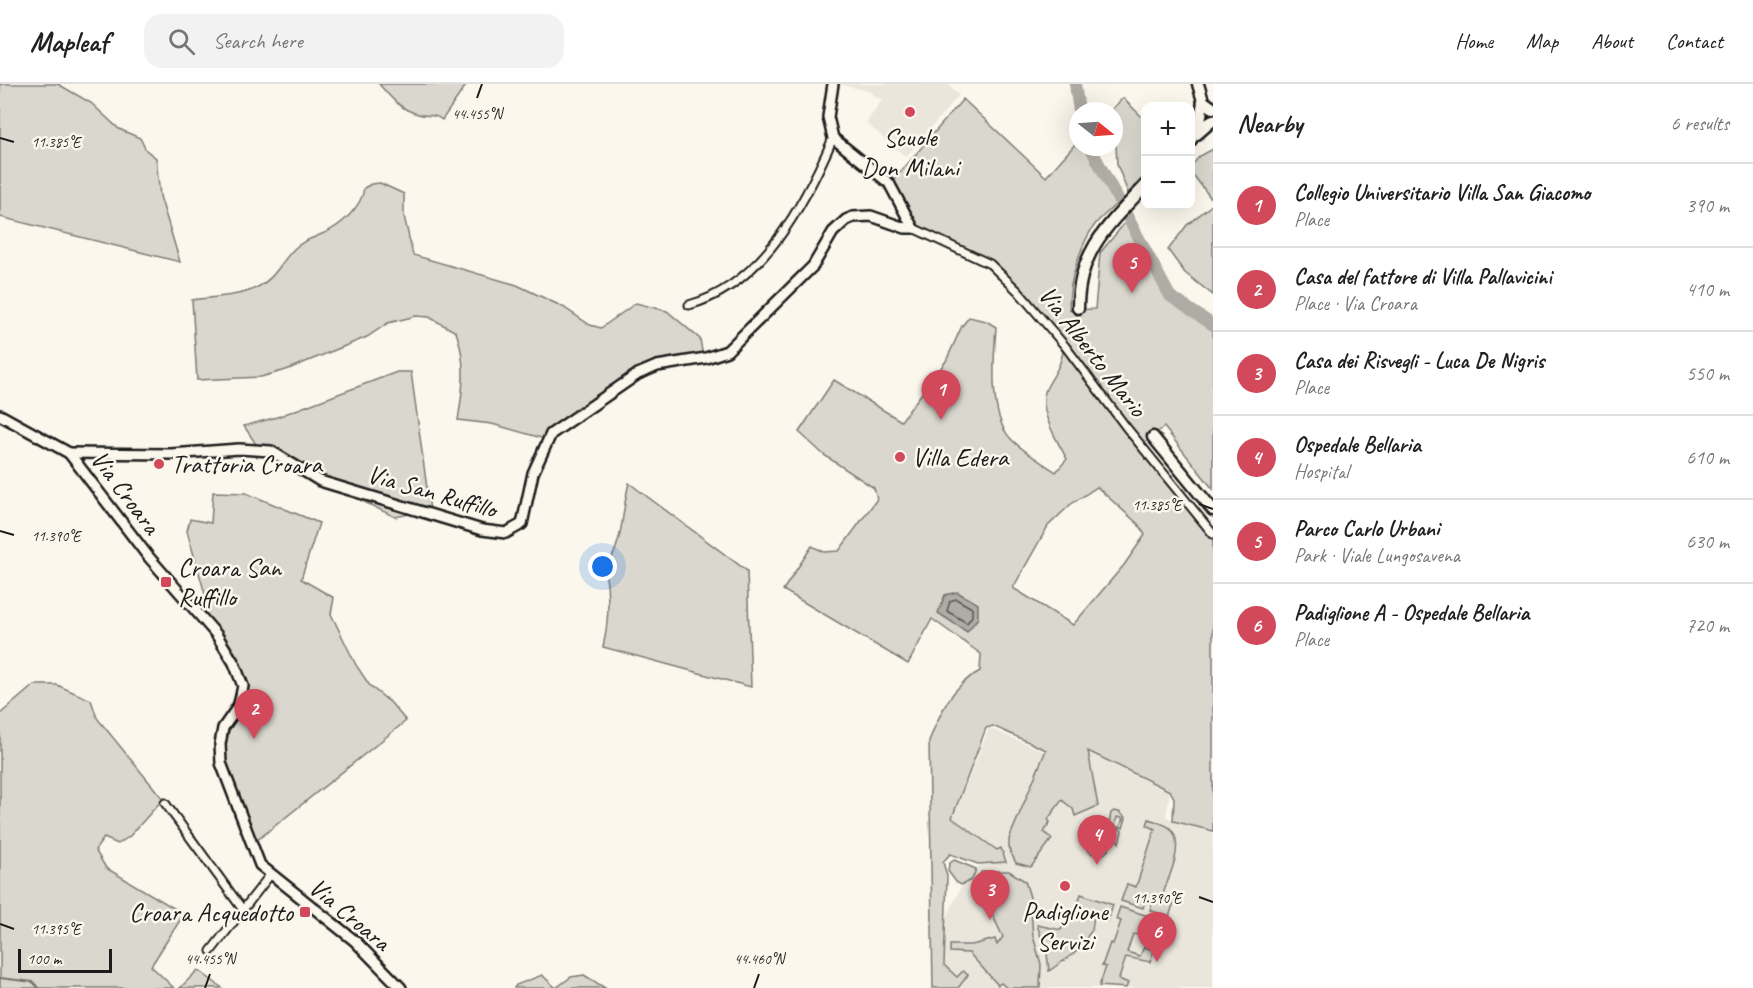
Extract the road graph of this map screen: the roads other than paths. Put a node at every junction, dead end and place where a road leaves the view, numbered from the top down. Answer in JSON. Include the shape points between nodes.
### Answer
{"nodes":[{"id":1,"x":833,"y":84,"type":"edge"},
{"id":2,"x":1197,"y":85,"type":"edge"},
{"id":3,"x":1203,"y":101,"type":"junction"},
{"id":4,"x":1213,"y":108,"type":"edge"},
{"id":5,"x":1213,"y":120,"type":"edge"},
{"id":6,"x":1195,"y":132,"type":"edge"},
{"id":7,"x":1195,"y":137,"type":"edge"},
{"id":8,"x":833,"y":138,"type":"junction"},
{"id":9,"x":1141,"y":191,"type":"edge"},
{"id":10,"x":913,"y":228,"type":"junction"},
{"id":11,"x":689,"y":305,"type":"dead end"},
{"id":12,"x":1078,"y":308,"type":"tunnel mouth"},
{"id":13,"x":0,"y":415,"type":"edge"},
{"id":14,"x":1153,"y":437,"type":"tunnel mouth"},
{"id":15,"x":69,"y":453,"type":"junction"},
{"id":16,"x":1213,"y":510,"type":"edge"},
{"id":17,"x":1213,"y":534,"type":"edge"},
{"id":18,"x":165,"y":803,"type":"dead end"},
{"id":19,"x":270,"y":875,"type":"junction"},
{"id":20,"x":243,"y":910,"type":"junction"},
{"id":21,"x":211,"y":951,"type":"dead end"},
{"id":22,"x":401,"y":988,"type":"edge"}],
"edges":[{"from":1,"to":8,"type":"street","via":[[828,117]]},
{"from":2,"to":3,"type":"main road"},
{"from":3,"to":4,"type":"main road"},
{"from":3,"to":6,"type":"main road"},
{"from":5,"to":7,"type":"main road"},
{"from":8,"to":10,"type":"street","via":[[889,183]]},
{"from":8,"to":11,"type":"street","via":[[807,194],[776,241],[726,290]]},
{"from":9,"to":12,"type":"main road","via":[[1094,245],[1083,267]]},
{"from":10,"to":15,"type":"street","name":"Via San Ruffillo","via":[[871,216],[846,220],[833,232],[813,266],[727,351],[638,374],[551,434],[533,472],[522,524],[506,533],[482,531],[320,481],[271,451]]},
{"from":10,"to":17,"type":"street","name":"Via Alberto Mario","via":[[984,261],[1011,284],[1065,346]]},
{"from":13,"to":15,"type":"street","name":"Via Croara"},
{"from":14,"to":16,"type":"main road"},
{"from":15,"to":19,"type":"street","name":"Via Croara","via":[[147,555],[216,634],[234,663],[243,686],[239,705],[224,728],[221,763],[250,845]]},
{"from":18,"to":20,"type":"street"},
{"from":19,"to":20,"type":"street"},
{"from":19,"to":22,"type":"street","name":"Via Croara","via":[[355,941]]},
{"from":20,"to":21,"type":"street"}]}
